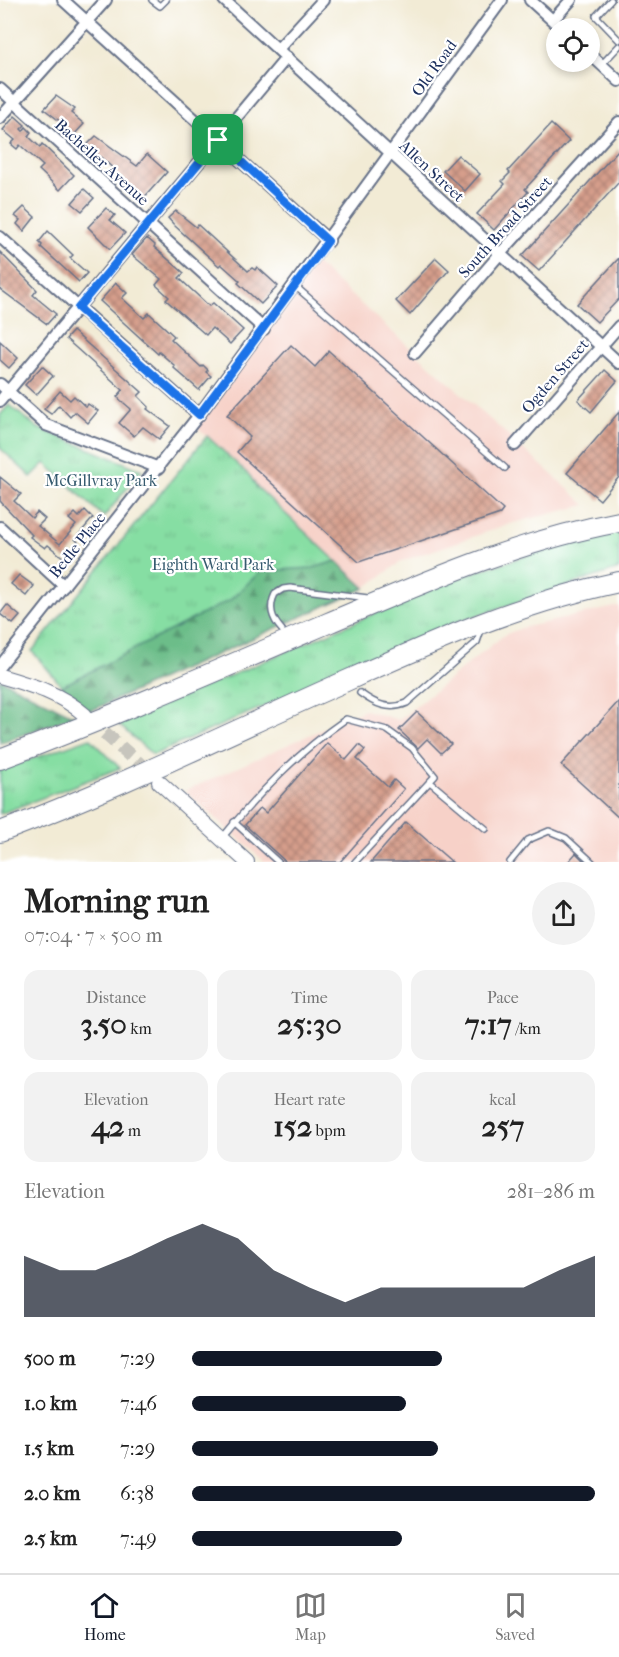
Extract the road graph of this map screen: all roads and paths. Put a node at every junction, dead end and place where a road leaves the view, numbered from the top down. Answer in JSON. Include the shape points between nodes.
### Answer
{"nodes":[{"id":1,"x":63,"y":0,"type":"edge"},
{"id":2,"x":106,"y":0,"type":"edge"},
{"id":3,"x":152,"y":0,"type":"edge"},
{"id":4,"x":166,"y":0,"type":"edge"},
{"id":5,"x":224,"y":0,"type":"edge"},
{"id":6,"x":322,"y":0,"type":"edge"},
{"id":7,"x":502,"y":0,"type":"edge"},
{"id":8,"x":530,"y":0,"type":"edge"},
{"id":9,"x":571,"y":0,"type":"edge"},
{"id":10,"x":612,"y":0,"type":"edge"},
{"id":11,"x":550,"y":18,"type":"edge"},
{"id":12,"x":556,"y":18,"type":"edge"},
{"id":13,"x":87,"y":22,"type":"junction"},
{"id":14,"x":619,"y":40,"type":"edge"},
{"id":15,"x":619,"y":46,"type":"edge"},
{"id":16,"x":278,"y":49,"type":"junction"},
{"id":17,"x":287,"y":57,"type":"junction"},
{"id":18,"x":601,"y":65,"type":"joint"},
{"id":19,"x":619,"y":81,"type":"edge"},
{"id":20,"x":0,"y":89,"type":"edge"},
{"id":21,"x":15,"y":102,"type":"junction"},
{"id":22,"x":0,"y":118,"type":"edge"},
{"id":23,"x":619,"y":122,"type":"edge"},
{"id":24,"x":218,"y":140,"type":"junction"},
{"id":25,"x":392,"y":154,"type":"junction"},
{"id":26,"x":148,"y":224,"type":"junction"},
{"id":27,"x":0,"y":237,"type":"edge"},
{"id":28,"x":328,"y":241,"type":"junction"},
{"id":29,"x":499,"y":255,"type":"junction"},
{"id":30,"x":295,"y":286,"type":"junction"},
{"id":31,"x":78,"y":308,"type":"junction"},
{"id":32,"x":619,"y":326,"type":"edge"},
{"id":33,"x":264,"y":329,"type":"junction"},
{"id":34,"x":600,"y":347,"type":"junction"},
{"id":35,"x":415,"y":353,"type":"dead end"},
{"id":36,"x":619,"y":363,"type":"edge"},
{"id":37,"x":4,"y":388,"type":"edge"},
{"id":38,"x":0,"y":401,"type":"edge"},
{"id":39,"x":199,"y":415,"type":"junction"},
{"id":40,"x":515,"y":445,"type":"dead end"},
{"id":41,"x":159,"y":468,"type":"junction"},
{"id":42,"x":505,"y":468,"type":"dead end"},
{"id":43,"x":619,"y":522,"type":"edge"},
{"id":44,"x":0,"y":527,"type":"edge"},
{"id":45,"x":619,"y":582,"type":"edge"},
{"id":46,"x":64,"y":586,"type":"junction"},
{"id":47,"x":382,"y":600,"type":"junction"},
{"id":48,"x":483,"y":622,"type":"junction"},
{"id":49,"x":282,"y":630,"type":"dead end"},
{"id":50,"x":0,"y":666,"type":"edge"},
{"id":51,"x":0,"y":676,"type":"edge"},
{"id":52,"x":360,"y":693,"type":"dead end"},
{"id":53,"x":85,"y":715,"type":"tunnel mouth"},
{"id":54,"x":0,"y":759,"type":"edge"},
{"id":55,"x":159,"y":782,"type":"tunnel mouth"},
{"id":56,"x":430,"y":782,"type":"junction"},
{"id":57,"x":234,"y":822,"type":"junction"},
{"id":58,"x":486,"y":829,"type":"dead end"},
{"id":59,"x":0,"y":832,"type":"edge"},
{"id":60,"x":221,"y":838,"type":"junction"},
{"id":61,"x":247,"y":862,"type":"edge"},
{"id":62,"x":278,"y":862,"type":"edge"},
{"id":63,"x":355,"y":862,"type":"edge"},
{"id":64,"x":510,"y":862,"type":"edge"},
{"id":65,"x":592,"y":862,"type":"edge"}],
"edges":[{"from":1,"to":13,"type":"street"},
{"from":2,"to":13,"type":"street"},
{"from":3,"to":4,"type":"lane","via":[[160,6]]},
{"from":5,"to":16,"type":"street","name":"Allen Street"},
{"from":6,"to":16,"type":"street"},
{"from":7,"to":25,"type":"street","name":"Old Road"},
{"from":8,"to":11,"type":"street"},
{"from":9,"to":12,"type":"street"},
{"from":10,"to":14,"type":"lane","via":[[596,16]]},
{"from":13,"to":21,"type":"street"},
{"from":13,"to":24,"type":"street"},
{"from":15,"to":18,"type":"lane"},
{"from":16,"to":17,"type":"street","name":"Allen Street"},
{"from":17,"to":24,"type":"street"},
{"from":17,"to":25,"type":"street","name":"Allen Street"},
{"from":18,"to":19,"type":"street"},
{"from":20,"to":21,"type":"street","name":"Bacheller Avenue"},
{"from":21,"to":22,"type":"street"},
{"from":21,"to":26,"type":"street","name":"Bacheller Avenue"},
{"from":23,"to":29,"type":"street","name":"South Broad Street"},
{"from":24,"to":26,"type":"street"},
{"from":24,"to":28,"type":"street"},
{"from":25,"to":28,"type":"street","name":"Bedle Place"},
{"from":25,"to":29,"type":"street","name":"Allen Street"},
{"from":26,"to":31,"type":"street"},
{"from":26,"to":33,"type":"street","name":"Bacheller Avenue"},
{"from":27,"to":31,"type":"street"},
{"from":28,"to":30,"type":"street","name":"Bedle Place"},
{"from":29,"to":34,"type":"street","name":"Allen Street"},
{"from":29,"to":35,"type":"street","name":"South Broad Street"},
{"from":30,"to":33,"type":"street","name":"Bedle Place"},
{"from":30,"to":42,"type":"lane"},
{"from":31,"to":37,"type":"street"},
{"from":31,"to":39,"type":"street"},
{"from":32,"to":34,"type":"street","name":"Ogden Street"},
{"from":33,"to":39,"type":"street","name":"Bedle Place"},
{"from":34,"to":36,"type":"street","name":"Allen Street"},
{"from":34,"to":40,"type":"street","name":"Ogden Street"},
{"from":37,"to":38,"type":"street"},
{"from":37,"to":41,"type":"street","via":[[46,425]]},
{"from":39,"to":41,"type":"street","name":"Bedle Place"},
{"from":41,"to":46,"type":"street","name":"Bedle Place"},
{"from":43,"to":47,"type":"highway","via":[[486,558]]},
{"from":44,"to":46,"type":"street"},
{"from":45,"to":48,"type":"highway"},
{"from":46,"to":50,"type":"street","name":"Bedle Place"},
{"from":47,"to":49,"type":"lane","via":[[286,588],[275,594],[271,607]]},
{"from":47,"to":54,"type":"highway","via":[[81,729]]},
{"from":48,"to":52,"type":"lane","via":[[477,642],[406,703],[386,706]]},
{"from":48,"to":59,"type":"highway"},
{"from":51,"to":53,"type":"street","via":[[40,687]]},
{"from":55,"to":60,"type":"street"},
{"from":56,"to":57,"type":"lane","via":[[435,776],[412,747],[387,730],[346,719],[317,739]]},
{"from":56,"to":58,"type":"lane"},
{"from":56,"to":63,"type":"lane"},
{"from":57,"to":60,"type":"lane"},
{"from":57,"to":62,"type":"lane"},
{"from":60,"to":61,"type":"street"},
{"from":64,"to":65,"type":"lane","via":[[528,840],[549,831],[566,838]]}]}
